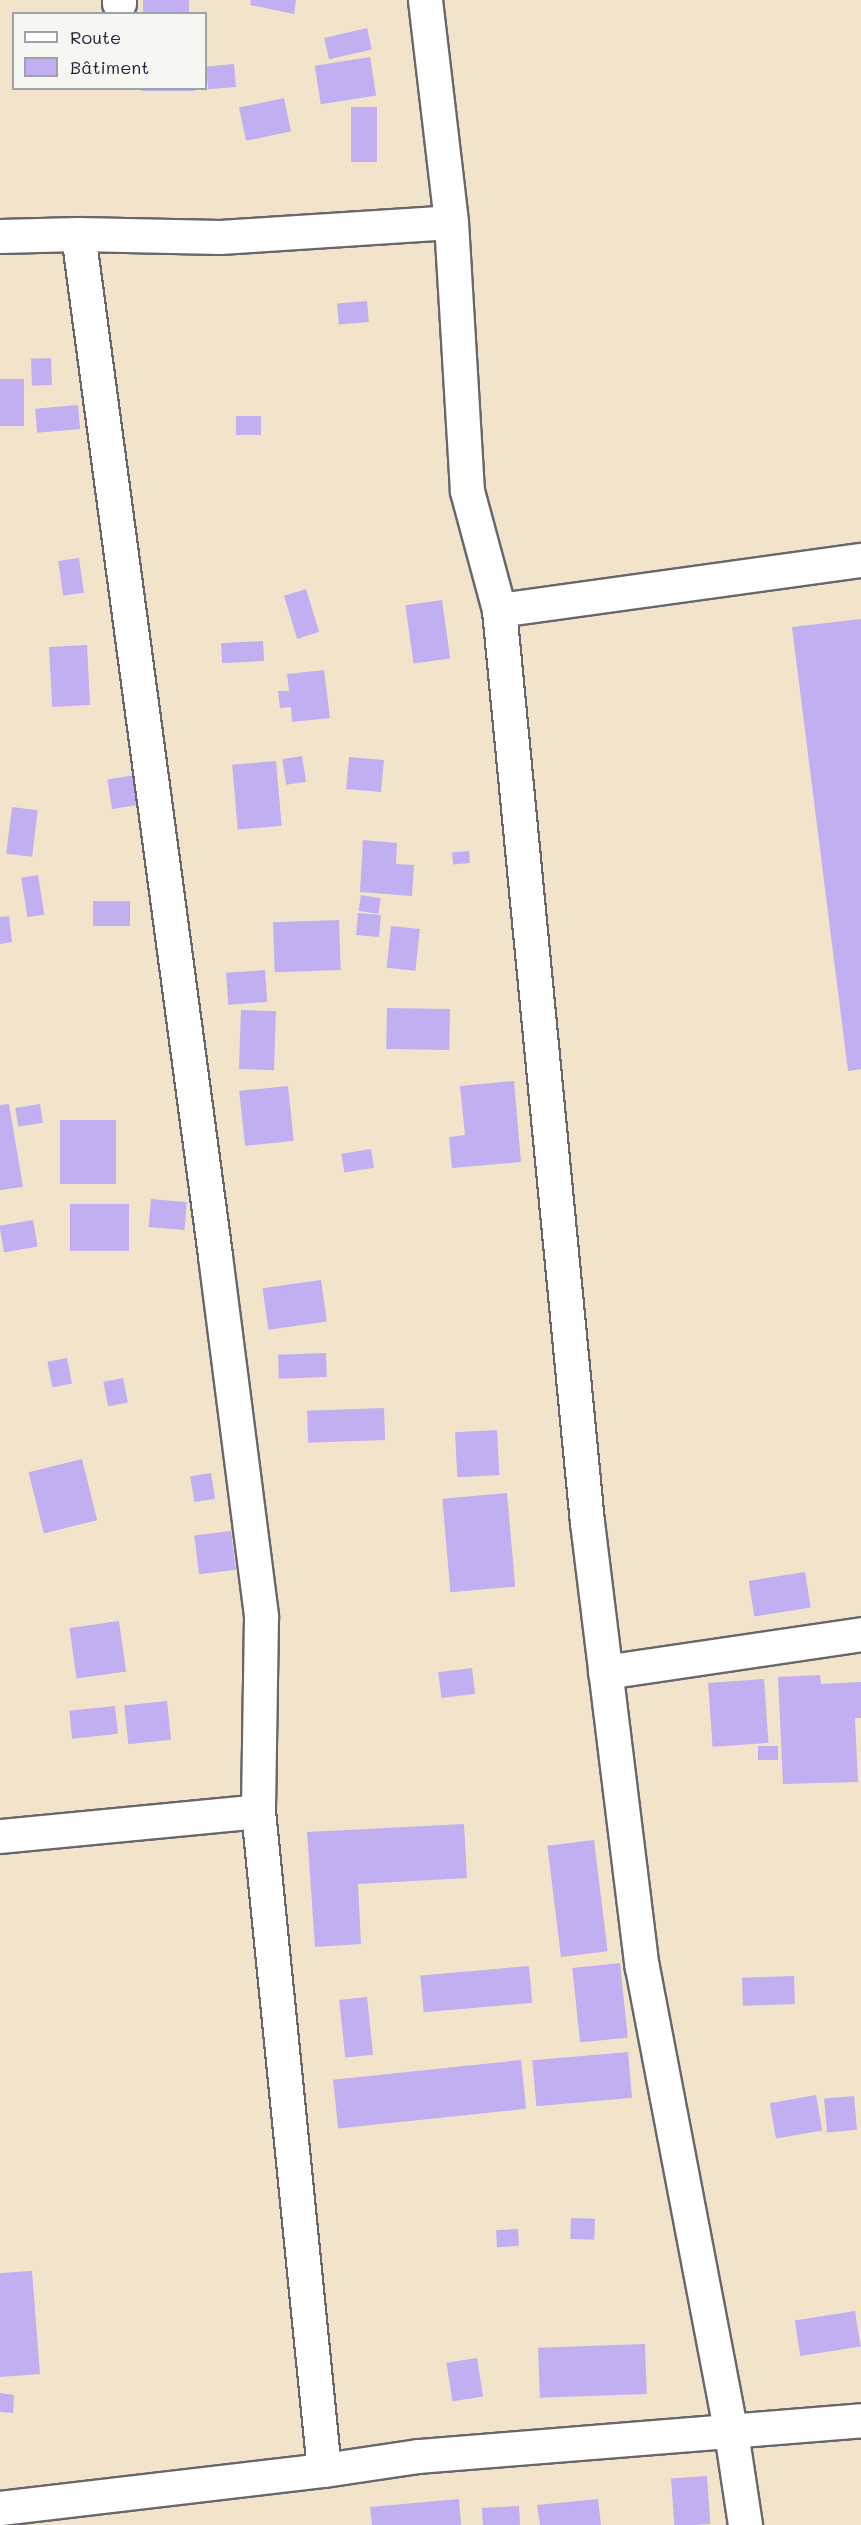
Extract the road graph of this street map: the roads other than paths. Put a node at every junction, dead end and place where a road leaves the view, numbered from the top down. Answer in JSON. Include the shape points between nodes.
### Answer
{"nodes":[{"id":1,"x":425,"y":0,"type":"edge"},
{"id":2,"x":451,"y":222,"type":"junction"},
{"id":3,"x":78,"y":234,"type":"junction"},
{"id":4,"x":0,"y":236,"type":"edge"},
{"id":5,"x":861,"y":560,"type":"edge"},
{"id":6,"x":499,"y":610,"type":"junction"},
{"id":7,"x":861,"y":1634,"type":"edge"},
{"id":8,"x":605,"y":1672,"type":"junction"},
{"id":9,"x":258,"y":1811,"type":"junction"},
{"id":10,"x":0,"y":1836,"type":"edge"},
{"id":11,"x":861,"y":2420,"type":"edge"},
{"id":12,"x":731,"y":2432,"type":"junction"},
{"id":13,"x":324,"y":2470,"type":"junction"},
{"id":14,"x":0,"y":2508,"type":"edge"},
{"id":15,"x":745,"y":2525,"type":"edge"}],
"edges":[{"from":1,"to":2,"type":"street"},
{"from":2,"to":3,"type":"street","via":[[220,237]]},
{"from":2,"to":6,"type":"street","via":[[467,491]]},
{"from":3,"to":4,"type":"street"},
{"from":3,"to":9,"type":"street","via":[[261,1617]]},
{"from":5,"to":6,"type":"street"},
{"from":6,"to":8,"type":"street","via":[[587,1522]]},
{"from":7,"to":8,"type":"street"},
{"from":8,"to":12,"type":"street","via":[[642,1967]]},
{"from":9,"to":10,"type":"street"},
{"from":9,"to":13,"type":"street"},
{"from":11,"to":12,"type":"street"},
{"from":12,"to":13,"type":"street","via":[[418,2456]]},
{"from":12,"to":15,"type":"street"},
{"from":13,"to":14,"type":"street"}]}
